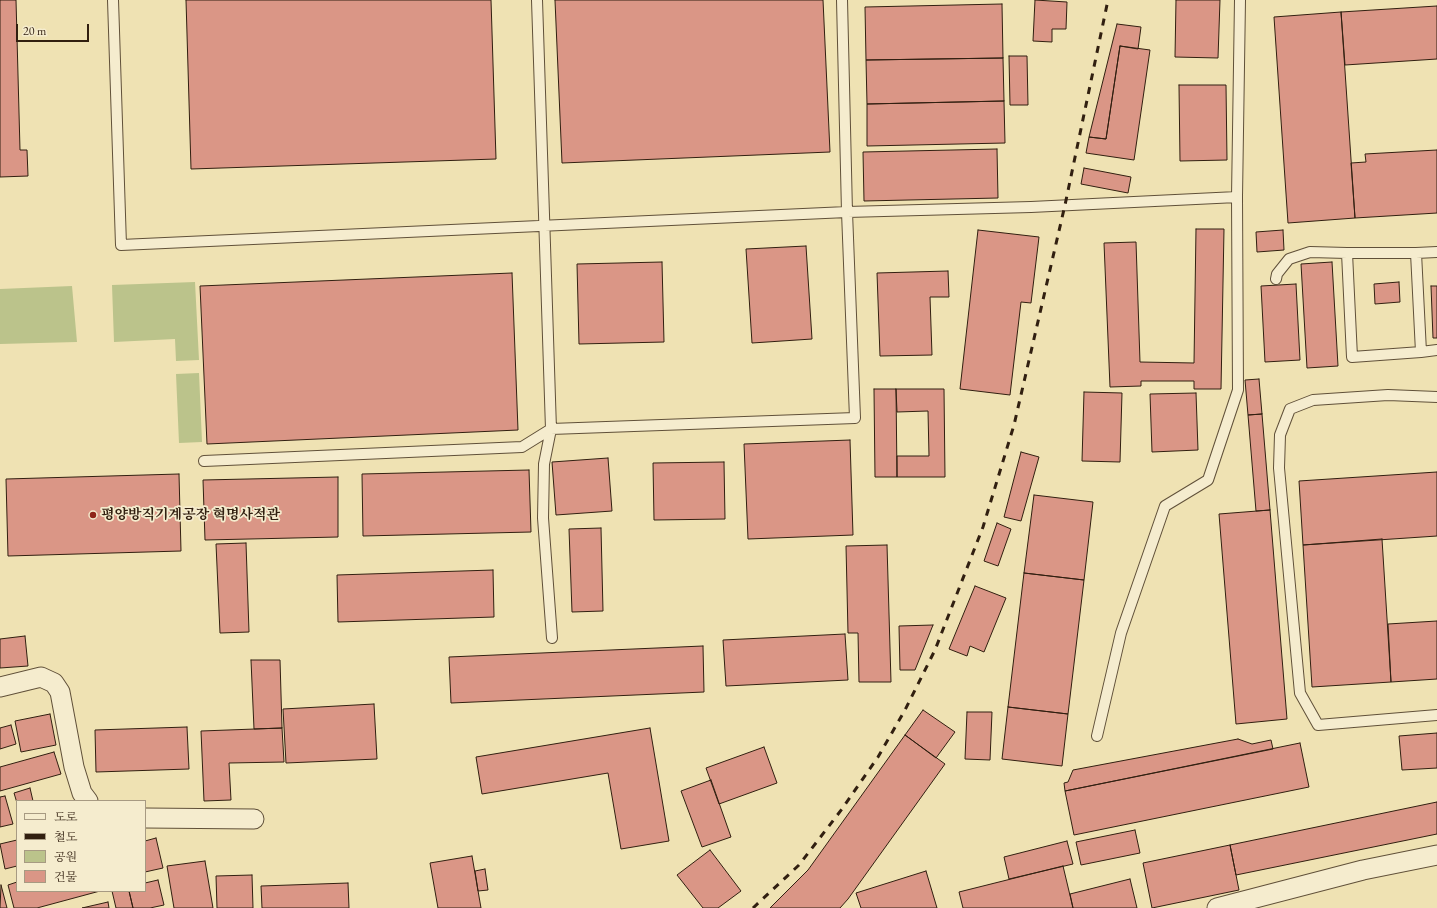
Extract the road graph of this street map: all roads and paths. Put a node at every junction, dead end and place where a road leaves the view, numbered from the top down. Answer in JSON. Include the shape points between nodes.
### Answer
{"nodes":[{"id":1,"x":113,"y":0,"type":"edge"},
{"id":2,"x":537,"y":0,"type":"edge"},
{"id":3,"x":842,"y":0,"type":"edge"},
{"id":4,"x":1240,"y":0,"type":"edge"},
{"id":5,"x":1237,"y":197,"type":"junction"},
{"id":6,"x":847,"y":212,"type":"junction"},
{"id":7,"x":545,"y":226,"type":"junction"},
{"id":8,"x":1437,"y":252,"type":"edge"},
{"id":9,"x":1347,"y":253,"type":"junction"},
{"id":10,"x":1416,"y":253,"type":"junction"},
{"id":11,"x":1276,"y":279,"type":"dead end"},
{"id":12,"x":1437,"y":350,"type":"edge"},
{"id":13,"x":1421,"y":352,"type":"junction"},
{"id":14,"x":1437,"y":397,"type":"edge"},
{"id":15,"x":551,"y":429,"type":"junction"},
{"id":16,"x":204,"y":461,"type":"dead end"},
{"id":17,"x":552,"y":638,"type":"dead end"},
{"id":18,"x":0,"y":687,"type":"edge"},
{"id":19,"x":1437,"y":714,"type":"edge"},
{"id":20,"x":1097,"y":736,"type":"dead end"},
{"id":21,"x":87,"y":800,"type":"edge"},
{"id":22,"x":146,"y":818,"type":"edge"},
{"id":23,"x":254,"y":819,"type":"dead end"},
{"id":24,"x":1437,"y":855,"type":"edge"},
{"id":25,"x":1217,"y":908,"type":"edge"}],
"edges":[{"from":1,"to":7,"type":"lane","via":[[121,245]]},
{"from":2,"to":7,"type":"lane"},
{"from":3,"to":6,"type":"lane"},
{"from":4,"to":5,"type":"lane"},
{"from":5,"to":6,"type":"lane","via":[[1031,207]]},
{"from":5,"to":20,"type":"lane","via":[[1238,390],[1208,480],[1165,506],[1121,633]]},
{"from":6,"to":7,"type":"lane"},
{"from":6,"to":15,"type":"lane","via":[[855,418]]},
{"from":7,"to":15,"type":"lane"},
{"from":8,"to":10,"type":"lane"},
{"from":9,"to":10,"type":"lane"},
{"from":9,"to":11,"type":"lane","via":[[1310,252],[1289,259]]},
{"from":9,"to":13,"type":"lane","via":[[1352,357]]},
{"from":10,"to":13,"type":"lane"},
{"from":12,"to":13,"type":"lane"},
{"from":14,"to":19,"type":"lane","via":[[1388,395],[1313,400],[1290,409],[1280,435],[1279,468],[1300,693],[1318,725]]},
{"from":15,"to":16,"type":"lane","via":[[522,447]]},
{"from":15,"to":17,"type":"lane","via":[[544,464],[543,518]]},
{"from":18,"to":21,"type":"street","via":[[41,677],[54,682],[60,692],[74,767],[82,793]]},
{"from":22,"to":23,"type":"street"},
{"from":24,"to":25,"type":"street","via":[[1363,870]]}]}
